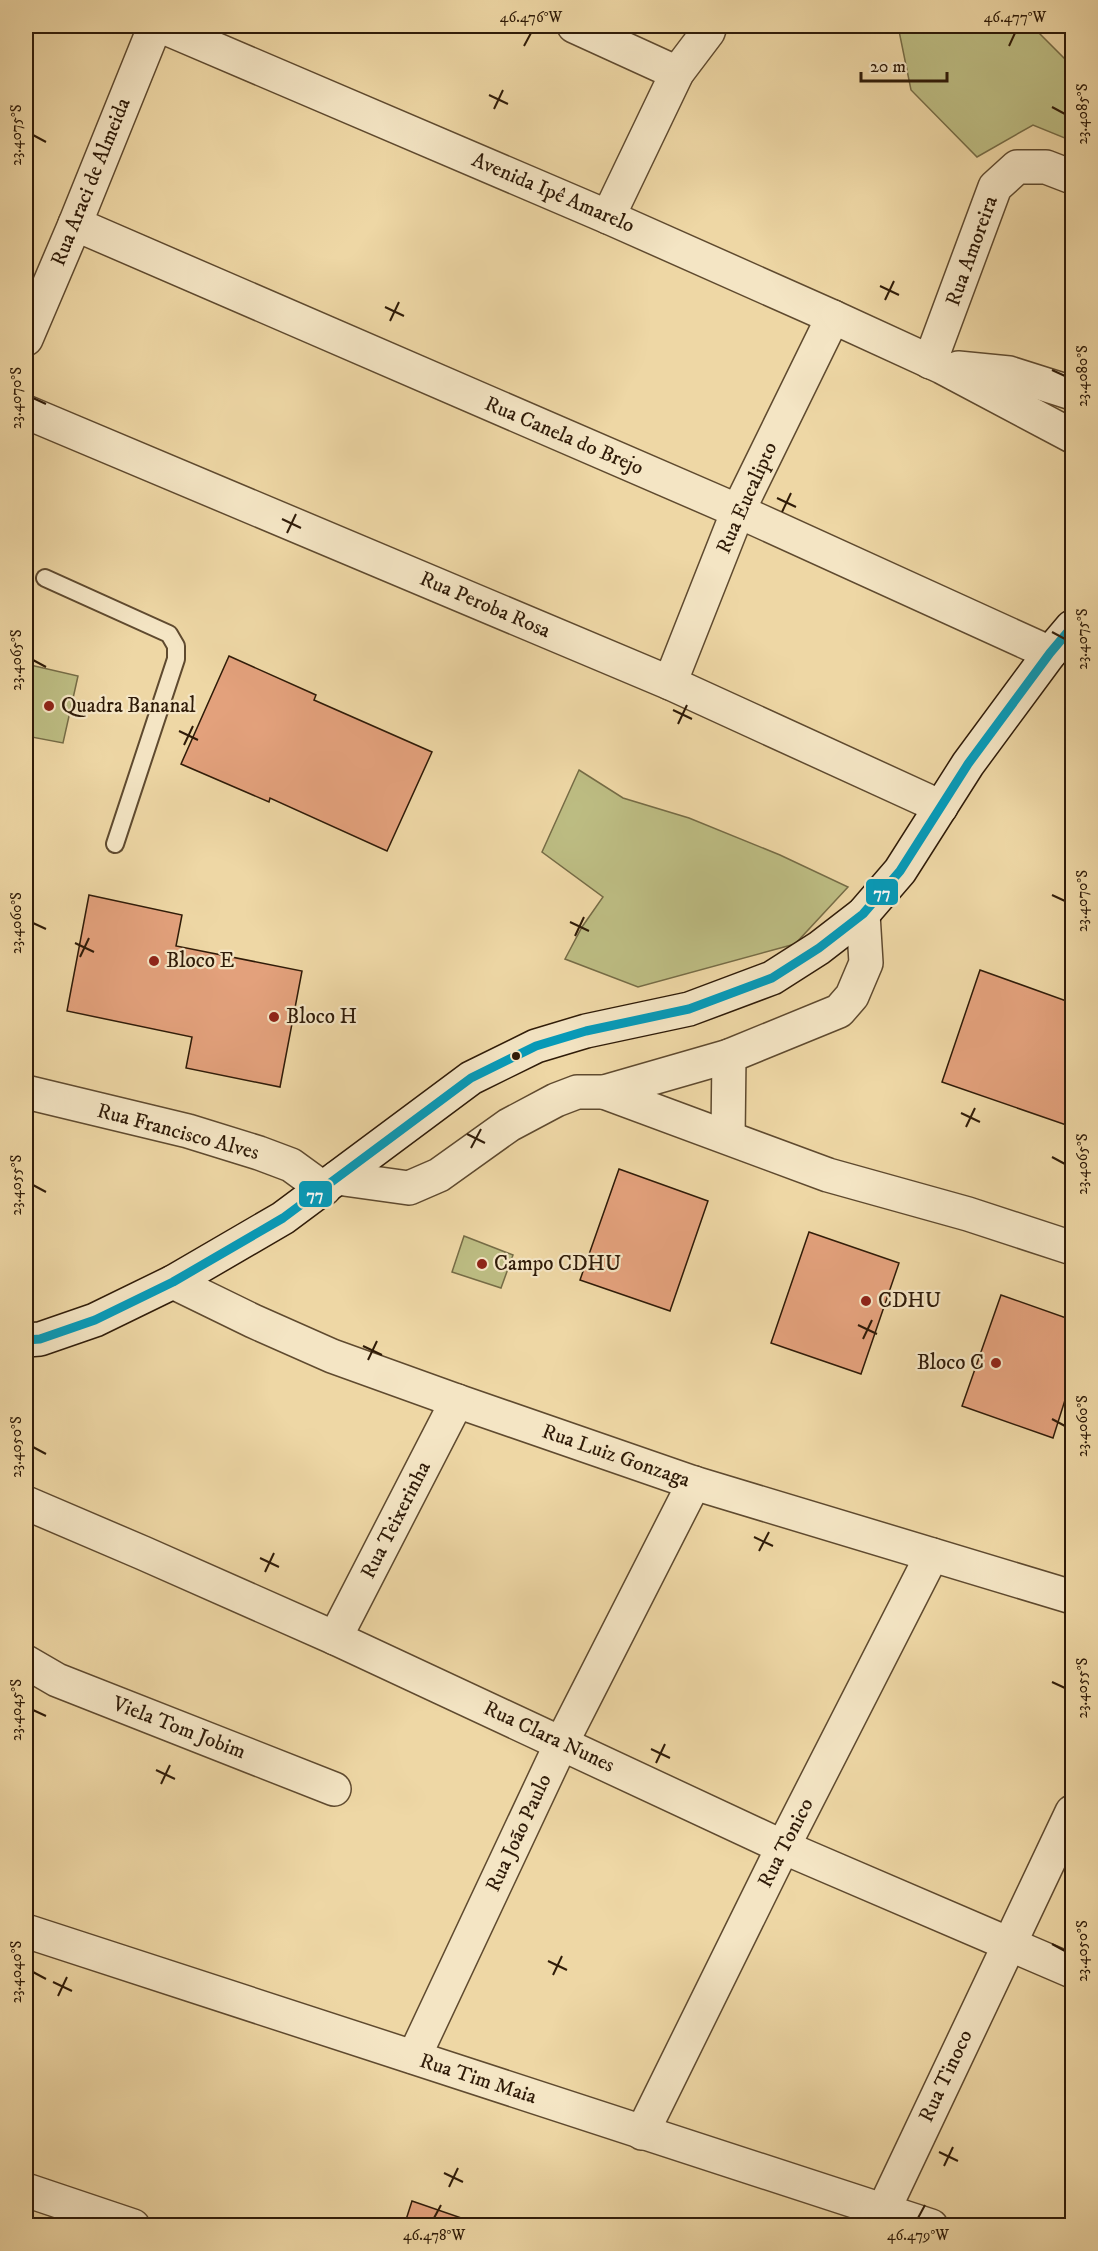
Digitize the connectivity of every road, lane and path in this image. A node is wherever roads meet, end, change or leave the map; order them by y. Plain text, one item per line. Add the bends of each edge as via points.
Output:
1 (155, 26) edge
2 (161, 26) edge
3 (574, 26) edge
4 (710, 26) edge
5 (677, 73) junction
6 (1072, 177) edge
7 (609, 217) junction
8 (75, 224) junction
9 (833, 317) junction
10 (26, 339) edge
11 (936, 364) junction
12 (1072, 393) edge
13 (26, 412) edge
14 (1072, 436) edge
15 (738, 511) junction
16 (45, 578) dead end
17 (1072, 627) edge
18 (1050, 653) junction
19 (670, 683) junction
20 (941, 807) junction
21 (115, 844) dead end
22 (863, 914) junction
23 (729, 1056) junction
24 (26, 1092) edge
25 (604, 1092) junction
26 (728, 1137) junction
27 (331, 1184) junction
28 (1072, 1248) edge
29 (173, 1282) junction
30 (26, 1340) edge
31 (457, 1401) junction
32 (694, 1484) junction
33 (26, 1503) edge
34 (932, 1555) junction
35 (1072, 1597) edge
36 (335, 1638) junction
37 (26, 1662) edge
38 (562, 1742) junction
39 (334, 1789) dead end
40 (1072, 1816) edge
41 (783, 1847) junction
42 (26, 1931) edge
43 (1009, 1944) junction
44 (1072, 1971) edge
45 (414, 2057) junction
46 (642, 2133) junction
47 (26, 2190) edge
48 (884, 2209) junction
49 (133, 2226) edge
50 (931, 2226) edge

1 - 8 street, Rua Araci de Almeida
2 - 7 street, Avenida Ipê Amarelo
3 - 5 street
4 - 5 street
5 - 7 street
6 - 11 street, Rua Amoreira via 1046,166 1017,167 995,187
7 - 9 street, Avenida Ipê Amarelo
8 - 10 street, Rua Araci de Almeida
8 - 15 street, Rua Canela do Brejo
9 - 11 street, Avenida Ipê Amarelo
9 - 15 street, Rua Eucalipto
11 - 12 street, Avenida Ipê Amarelo via 1009,373
11 - 14 street, Avenida Ipê Amarelo
13 - 19 street, Rua Peroba Rosa
15 - 18 street, Rua Canela do Brejo
15 - 19 street, Rua Eucalipto
16 - 21 lane via 169,634 176,646 176,659
17 - 18 street
18 - 20 street
19 - 20 street, Rua Peroba Rosa
20 - 22 street via 900,871
22 - 23 street via 866,963 852,996 838,1011
22 - 27 street via 772,978 688,1009 536,1046 471,1078
23 - 25 street
23 - 26 street
24 - 27 street, Rua Francisco Alves via 188,1131 259,1153
25 - 26 street
25 - 27 street via 577,1092 556,1100 509,1125 440,1175 409,1188
26 - 28 street via 828,1175
27 - 29 street via 283,1218
29 - 30 street via 94,1320
29 - 31 street, Rua Luiz Gonzaga via 332,1356
31 - 32 street, Rua Luiz Gonzaga
31 - 36 street, Rua Teixerinha
32 - 34 street, Rua Luiz Gonzaga
32 - 38 street, Rua João Paulo
33 - 36 street, Rua Clara Nunes
34 - 35 street, Rua Luiz Gonzaga
34 - 41 street, Rua Tonico
36 - 38 street, Rua Clara Nunes
37 - 39 street, Viela Tom Jobim via 57,1680
38 - 41 street, Rua Clara Nunes
38 - 45 street, Rua João Paulo
40 - 43 street, Rua Tinoco
41 - 43 street, Rua Clara Nunes
41 - 46 street, Rua Tonico
42 - 45 street, Rua Tim Maia
43 - 44 street, Rua Clara Nunes
43 - 48 street, Rua Tinoco
45 - 46 street, Rua Tim Maia
46 - 48 street, Rua Tim Maia
47 - 49 street
48 - 50 street, Rua Tim Maia

